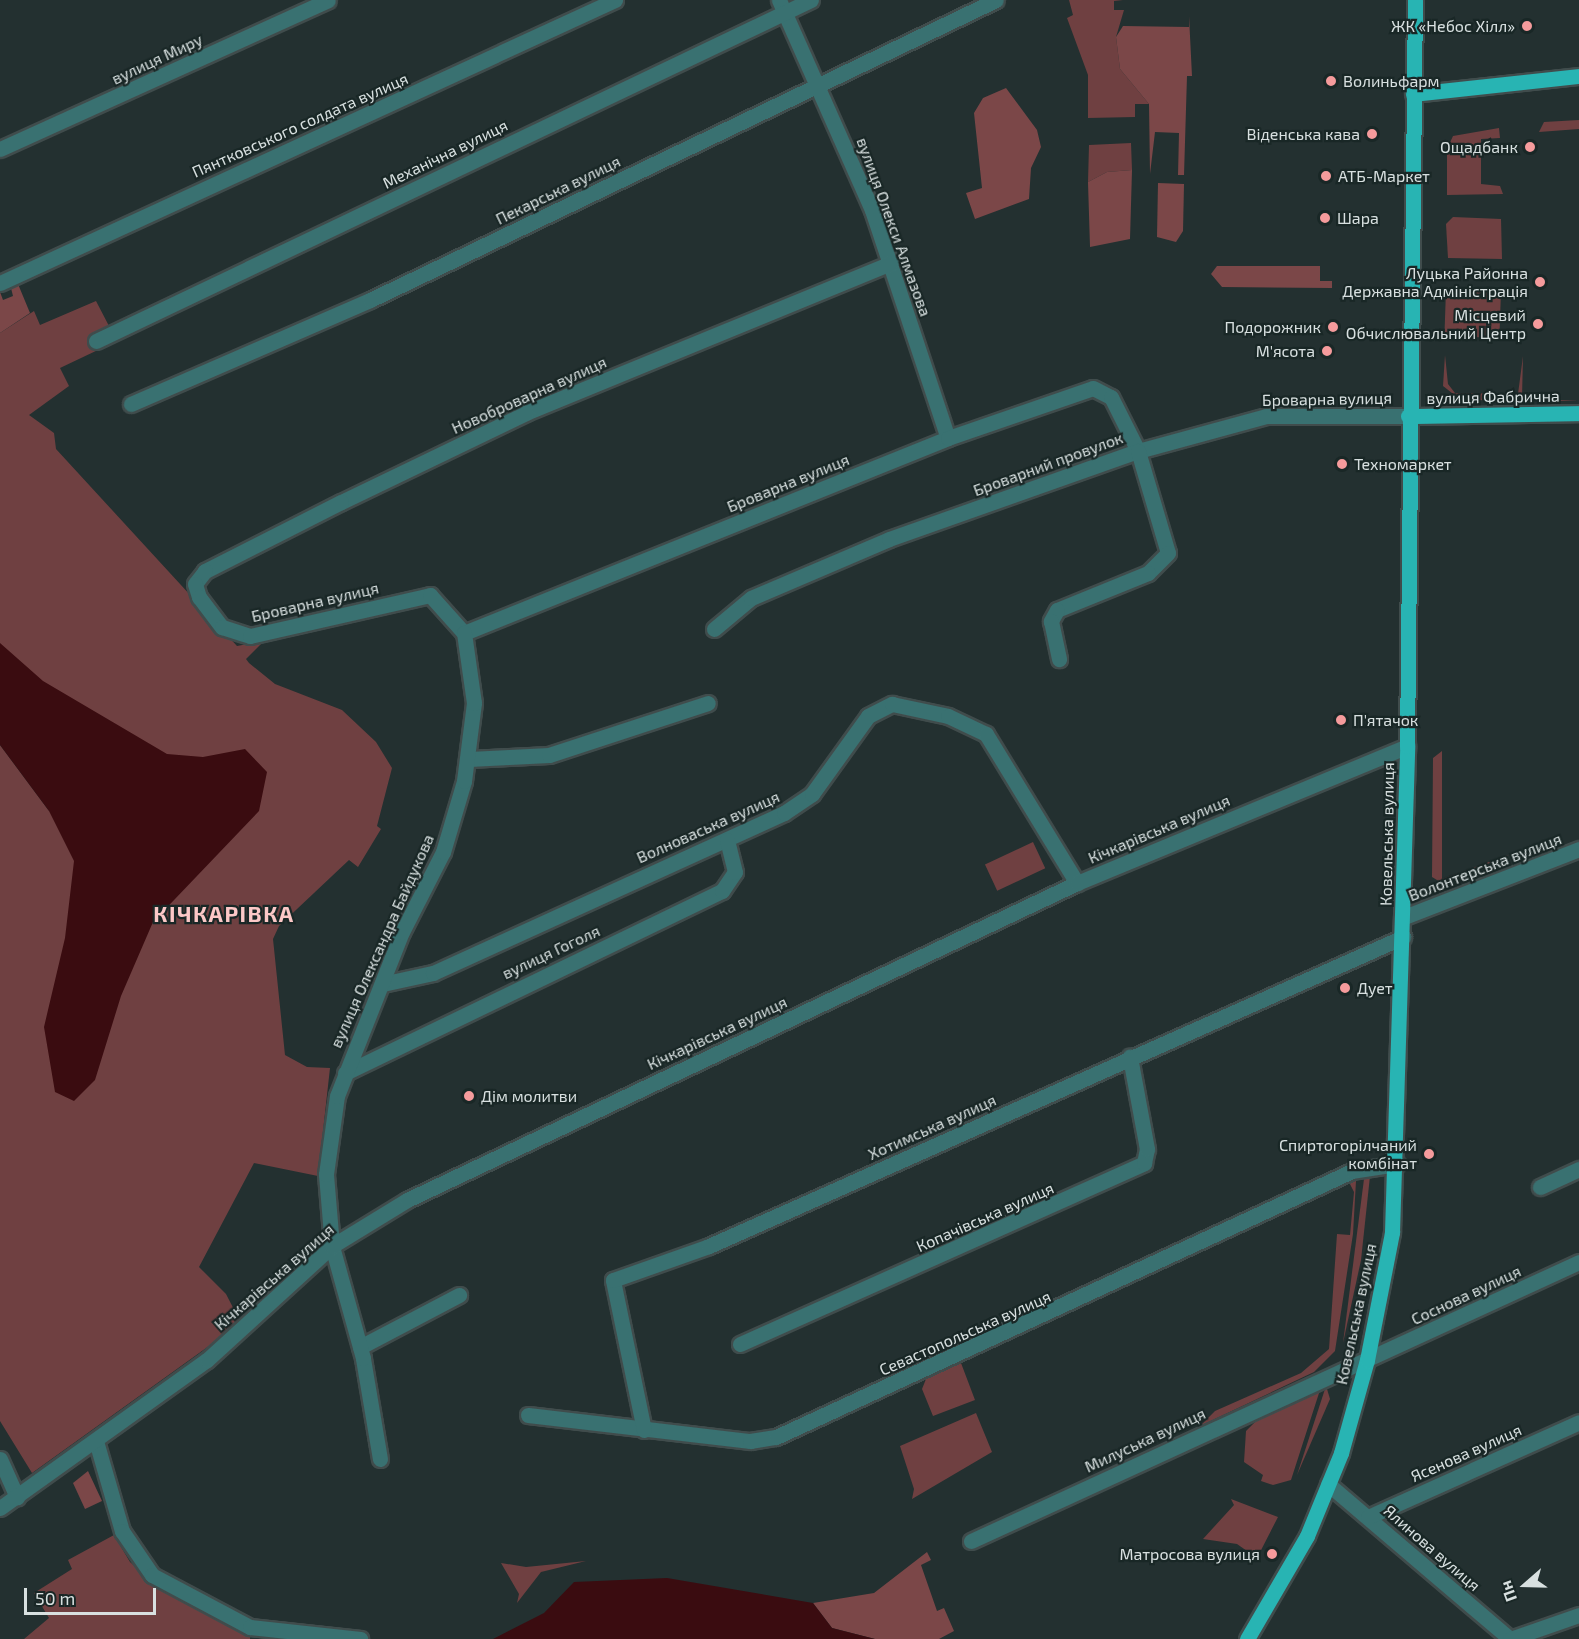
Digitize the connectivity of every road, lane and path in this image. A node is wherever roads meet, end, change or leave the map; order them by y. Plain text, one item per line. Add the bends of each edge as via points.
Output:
1 (328, 0) edge
2 (615, 0) edge
3 (811, 0) edge
4 (996, 0) edge
5 (1415, 0) edge
6 (782, 6) edge
7 (1579, 76) edge
8 (818, 86) junction
9 (1413, 94) junction
10 (0, 149) edge
11 (891, 263) junction
12 (0, 283) edge
13 (96, 341) dead end
14 (131, 404) dead end
15 (1579, 414) edge
16 (1408, 416) junction
17 (948, 438) junction
18 (1138, 451) junction
19 (195, 584) joint
20 (714, 629) dead end
21 (464, 633) junction
22 (1059, 658) dead end
23 (708, 703) dead end
24 (1407, 746) junction
25 (469, 759) junction
26 (727, 840) junction
27 (1579, 849) edge
28 (1077, 884) junction
29 (1404, 917) junction
30 (1403, 937) junction
31 (382, 984) junction
32 (1130, 1057) junction
33 (345, 1074) junction
34 (1397, 1164) junction
35 (1579, 1169) edge
36 (1540, 1187) dead end
37 (332, 1246) junction
38 (1579, 1262) edge
39 (459, 1295) dead end
40 (740, 1344) dead end
41 (360, 1347) junction
42 (1367, 1360) junction
43 (528, 1415) dead end
44 (1579, 1422) edge
45 (644, 1430) junction
46 (96, 1441) junction
47 (380, 1458) dead end
48 (0, 1459) edge
49 (1328, 1484) junction
50 (17, 1497) junction
51 (0, 1508) edge
52 (1368, 1517) junction
53 (971, 1540) dead end
54 (1579, 1615) edge
55 (360, 1639) edge
56 (1247, 1639) edge

1 - 10 street, вулиця Миру
2 - 12 street, Пянтковського солдата вулиця
3 - 6 street, Механічна вулиця
4 - 8 street, Пекарська вулиця
5 - 9 main road, Ковельська вулиця
6 - 8 street, вулиця Олекси Алмазова
6 - 13 street, Механічна вулиця
7 - 9 main road
8 - 11 street, вулиця Олекси Алмазова
8 - 14 street, Пекарська вулиця via 369,300
9 - 16 main road, Ковельська вулиця
11 - 17 street, вулиця Олекси Алмазова
11 - 19 street, Новоброварна вулиця via 526,413 211,567
15 - 16 main road, вулиця Фабрична
16 - 18 street, Броварна вулиця via 1266,416
16 - 24 main road, Ковельська вулиця
17 - 18 street, Броварна вулиця via 1093,388 1111,397
17 - 21 street, Броварна вулиця
18 - 20 street, Броварний провулок via 890,539 751,598
18 - 22 street, Броварний провулок via 1168,553 1148,573 1057,610 1051,621
19 - 21 street, Броварна вулиця via 217,622 241,635 426,595 443,604
21 - 25 street, вулиця Олександра Байдукова via 474,703
23 - 25 street via 549,755
24 - 28 street, Кічкарівська вулиця
24 - 29 main road, Ковельська вулиця
25 - 31 street, вулиця Олександра Байдукова via 443,852
26 - 28 street, Волноваська вулиця via 805,800 868,716 896,704 948,716 986,734
26 - 31 street, Волноваська вулиця via 433,972
26 - 33 street, вулиця Гоголя via 735,872 722,891
27 - 29 street, Волонтерська вулиця
28 - 37 street, Кічкарівська вулиця via 454,1176
29 - 30 main road, Ковельська вулиця
30 - 32 street, Хотимська вулиця
30 - 34 main road, Ковельська вулиця
31 - 33 street, вулиця Олександра Байдукова
32 - 40 street, Копачівська вулиця via 1147,1149 1144,1163
32 - 45 street, Хотимська вулиця via 709,1246 613,1280
33 - 37 street, вулиця Олександра Байдукова via 326,1174
34 - 42 main road, Ковельська вулиця via 1392,1233
34 - 45 street, Севастопольська вулиця via 1352,1171 793,1431 750,1441
35 - 36 street
37 - 41 street
37 - 46 street, Кічкарівська вулиця via 207,1360
38 - 42 street, Соснова вулиця
39 - 41 street
41 - 47 street
42 - 49 main road, Ковельська вулиця
42 - 53 street, Милуська вулиця via 1203,1430
43 - 45 street, Севастопольська вулиця
44 - 52 street, Ясенова вулиця
46 - 50 street, Кічкарівська вулиця
46 - 55 street via 122,1531 152,1575 250,1626
48 - 50 street
49 - 52 street, Ялинова вулиця
49 - 56 main road, Ковельська вулиця via 1307,1536
50 - 51 street, Кічкарівська вулиця
52 - 54 street, Ялинова вулиця via 1510,1639

